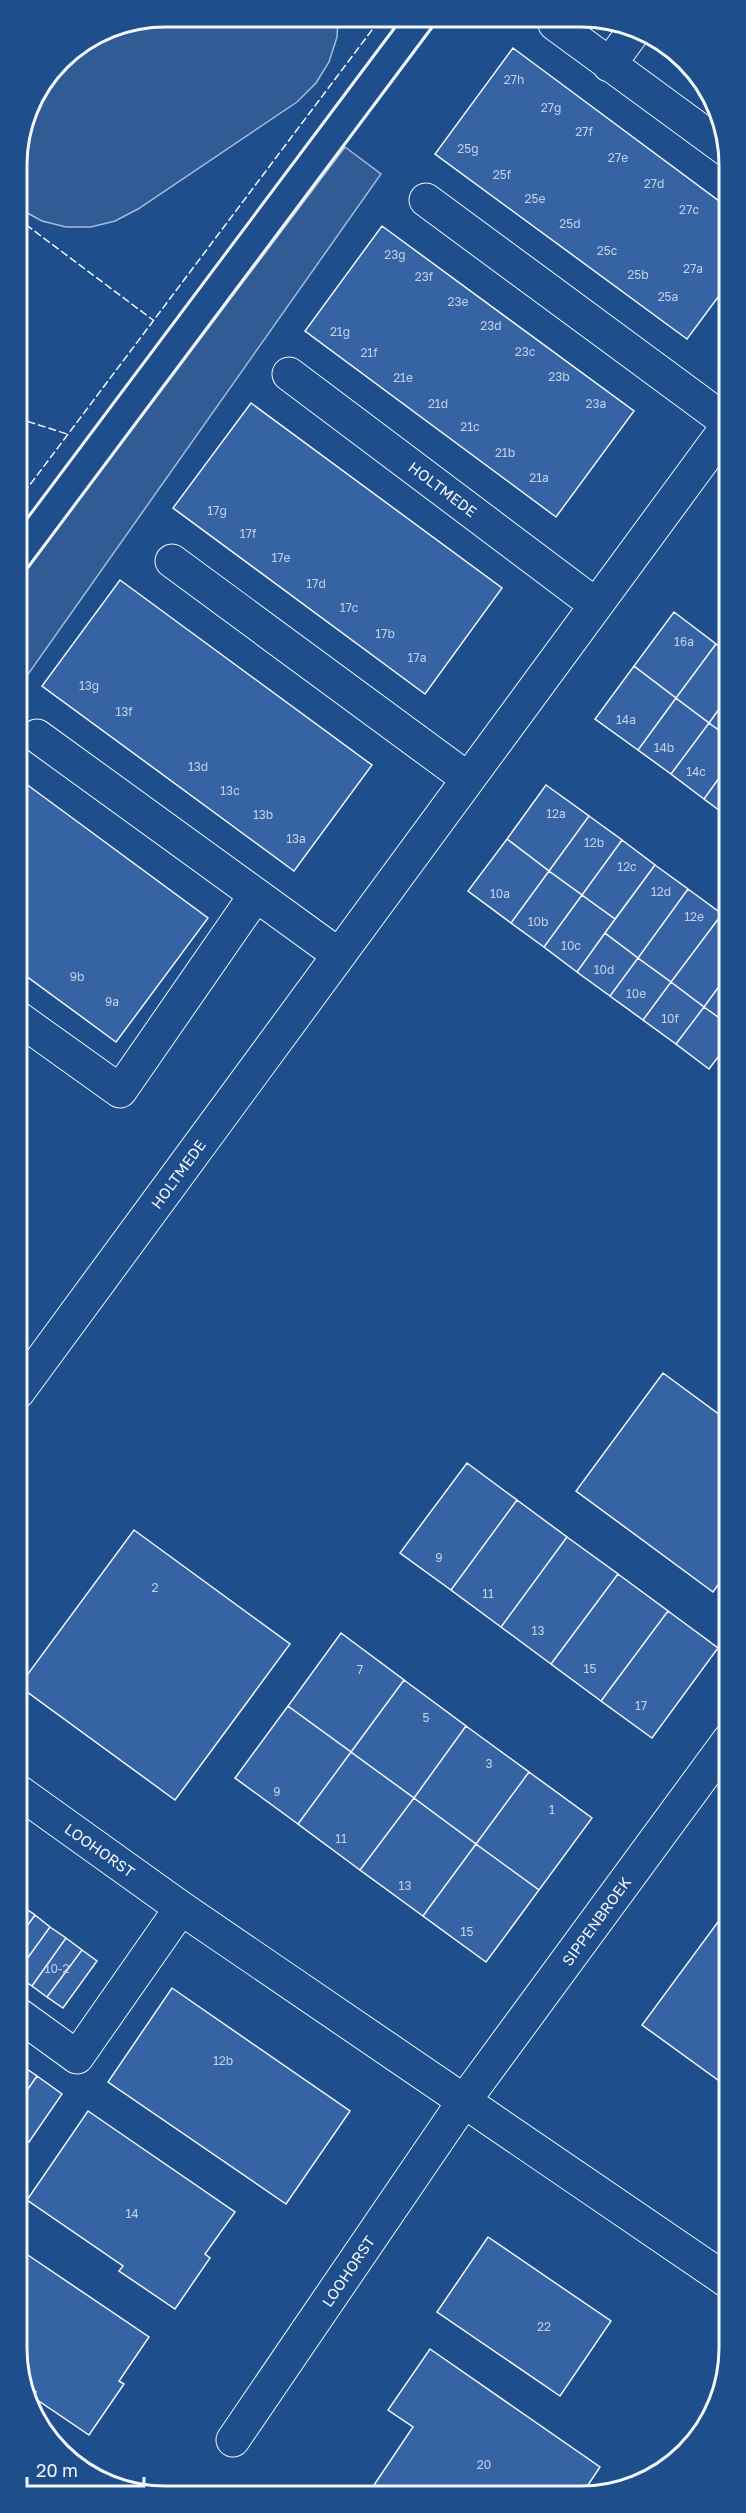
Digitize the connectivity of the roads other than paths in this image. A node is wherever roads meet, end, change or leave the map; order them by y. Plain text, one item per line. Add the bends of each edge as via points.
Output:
1 (559, 27) edge
2 (630, 36) edge
3 (609, 65) junction
4 (717, 143) edge
5 (426, 200) dead end
6 (290, 374) dead end
7 (719, 419) edge
8 (719, 436) edge
9 (172, 561) dead end
10 (596, 605) junction
11 (38, 736) dead end
12 (468, 779) junction
13 (255, 896) junction
14 (339, 955) junction
15 (27, 1025) edge
16 (27, 1380) edge
17 (719, 1754) edge
18 (27, 1798) edge
19 (181, 1908) junction
20 (27, 2021) edge
21 (464, 2102) junction
22 (719, 2275) edge
23 (233, 2440) dead end

1 - 3 street
2 - 3 street
3 - 4 street
5 - 7 street, HOLTMEDE
6 - 10 street, HOLTMEDE
8 - 10 street, HOLTMEDE
9 - 12 street
10 - 12 street, HOLTMEDE
11 - 13 street
12 - 14 street, HOLTMEDE
13 - 14 street
13 - 15 street via 120,1092
14 - 16 street, HOLTMEDE
17 - 21 street, SIPPENBROEK
18 - 19 street, LOOHORST
19 - 20 street via 77,2057
19 - 21 street, LOOHORST
21 - 22 street, LOOHORST
21 - 23 street, LOOHORST

